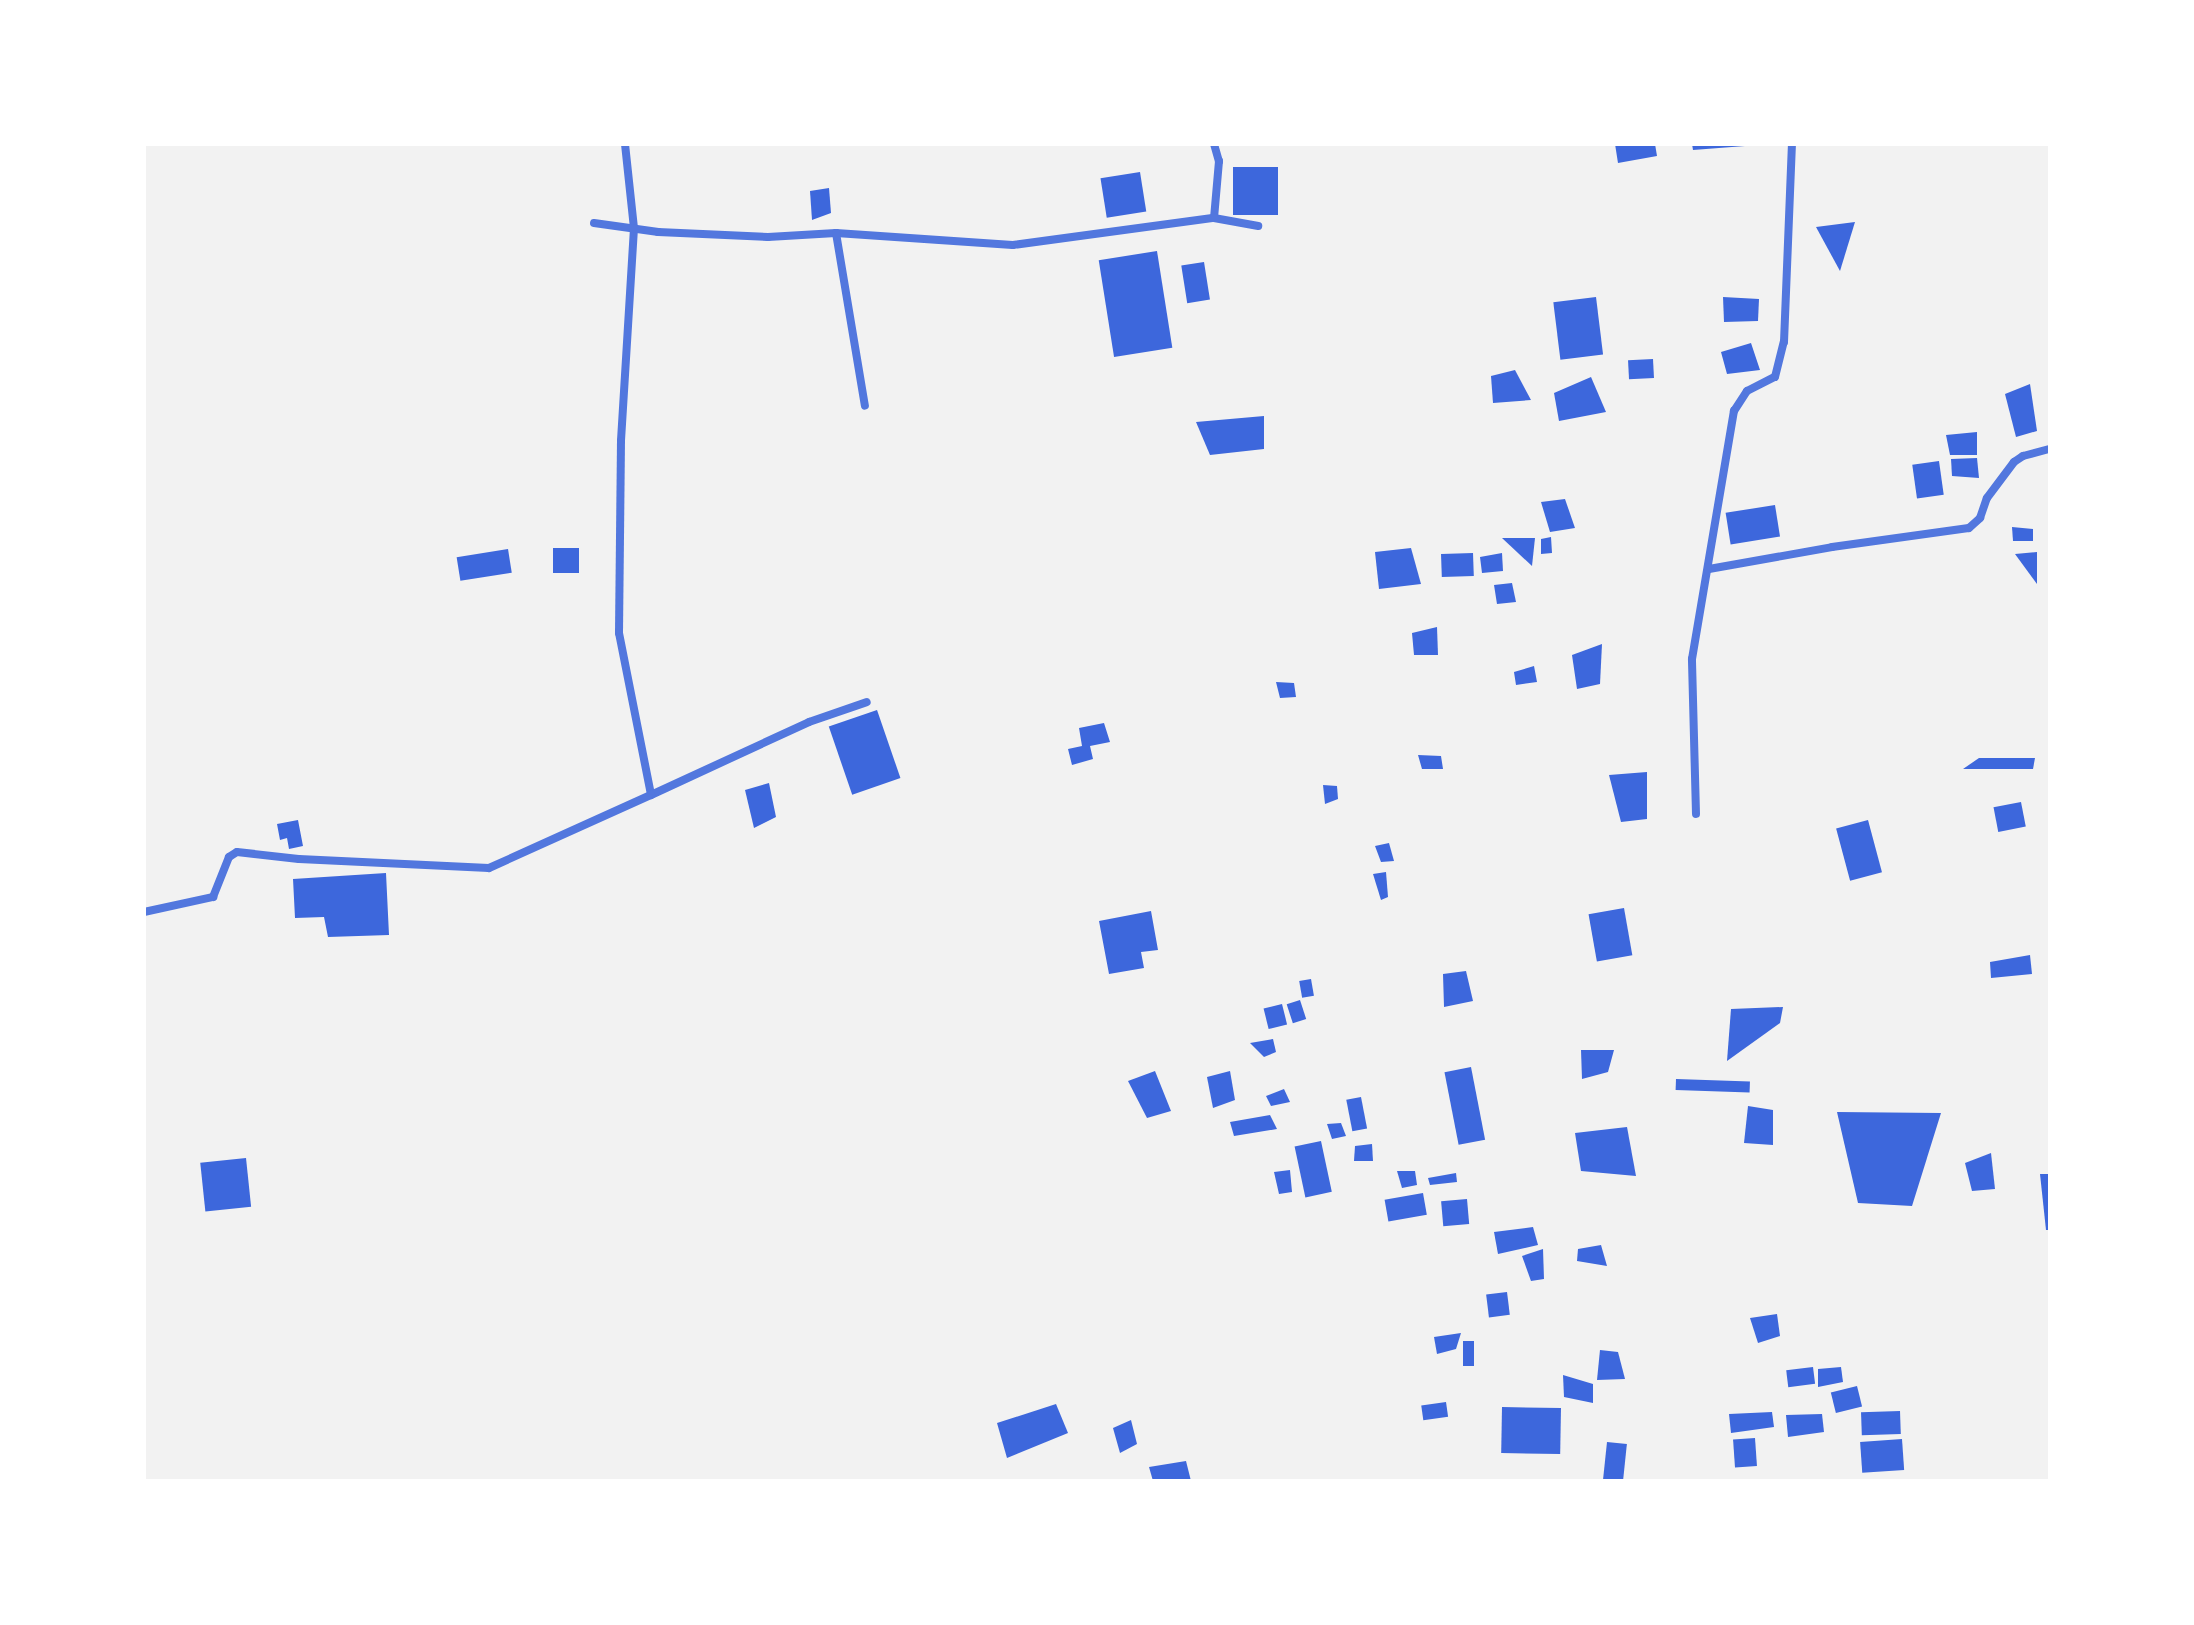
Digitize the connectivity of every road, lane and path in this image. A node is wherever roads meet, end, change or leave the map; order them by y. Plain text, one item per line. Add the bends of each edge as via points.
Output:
1 (625, 144) edge
2 (1214, 144) edge
3 (1792, 144) edge
4 (1214, 218) junction
5 (594, 223) dead end
6 (1258, 226) dead end
7 (634, 228) junction
8 (836, 233) junction
9 (865, 406) dead end
10 (2050, 449) edge
11 (1709, 569) junction
12 (867, 702) dead end
13 (651, 795) junction
14 (1696, 814) dead end
15 (144, 912) edge

1 - 7 street
2 - 4 street via 1219,161
3 - 11 street via 1784,342 1775,377 1747,391 1734,411
4 - 6 street
4 - 8 street via 1013,245
5 - 7 street
7 - 8 street via 768,237
7 - 13 street via 621,441 619,633
8 - 9 street
10 - 11 street via 2014,462 1969,528
11 - 14 street via 1692,659
12 - 13 street via 809,722
13 - 15 street via 489,868 237,852 229,857 213,897

